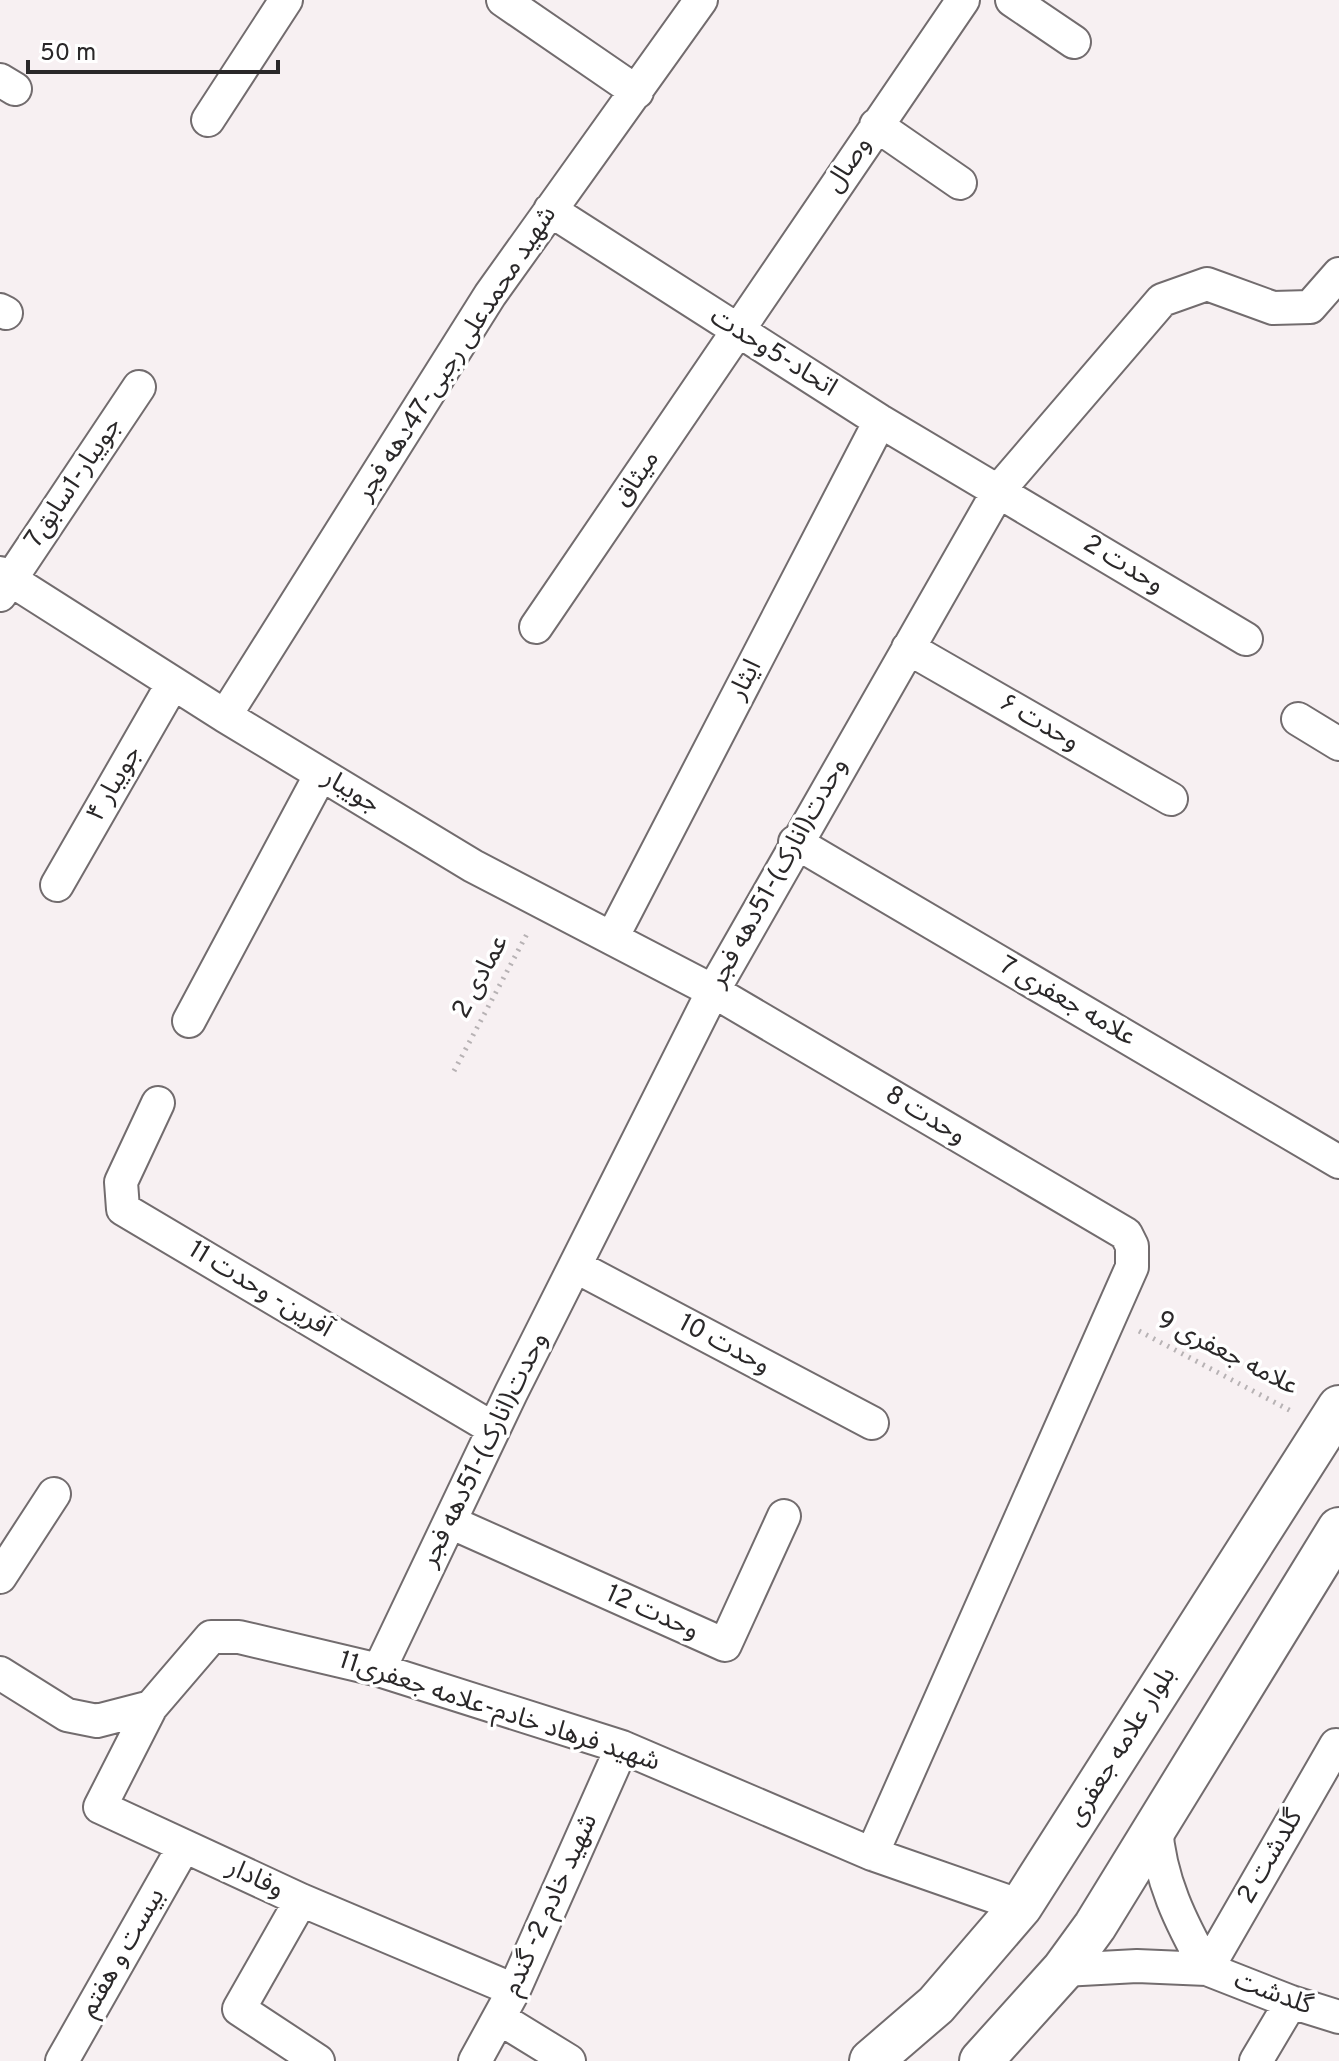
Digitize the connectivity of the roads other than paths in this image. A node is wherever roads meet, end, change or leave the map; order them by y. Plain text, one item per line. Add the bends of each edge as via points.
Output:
1 (286, 0) edge
2 (503, 0) edge
3 (701, 0) edge
4 (963, 0) edge
5 (1012, 0) edge
6 (1074, 42) dead end
7 (637, 92) junction
8 (208, 120) dead end
9 (876, 125) junction
10 (960, 183) dead end
11 (550, 210) junction
12 (1339, 274) edge
13 (738, 332) junction
14 (139, 387) dead end
15 (880, 421) junction
16 (999, 490) junction
17 (3, 583) edge
18 (536, 627) dead end
19 (1246, 639) dead end
20 (908, 648) junction
21 (173, 683) junction
22 (225, 716) junction
23 (1298, 719) dead end
24 (1339, 744) edge
25 (321, 774) junction
26 (1171, 799) dead end
27 (795, 842) junction
28 (57, 885) dead end
29 (612, 938) junction
30 (713, 991) junction
31 (189, 1021) dead end
32 (158, 1103) dead end
33 (1339, 1162) edge
34 (575, 1266) junction
35 (1332, 1418) edge
36 (872, 1423) dead end
37 (494, 1429) junction
38 (54, 1494) dead end
39 (784, 1516) dead end
40 (450, 1522) junction
41 (1339, 1529) edge
42 (0, 1577) edge
43 (379, 1670) junction
44 (0, 1673) edge
45 (151, 1707) junction
46 (1336, 1745) dead end
47 (622, 1747) junction
48 (1156, 1826) junction
49 (184, 1846) junction
50 (872, 1854) junction
51 (301, 1900) junction
52 (1021, 1906) junction
53 (1207, 1969) junction
54 (1063, 1970) junction
55 (514, 1990) junction
56 (1291, 2002) junction
57 (1339, 2017) edge
58 (499, 2018) junction
59 (62, 2061) edge
60 (318, 2061) edge
61 (475, 2061) edge
62 (569, 2061) edge
63 (871, 2061) edge
64 (981, 2061) edge
65 (1256, 2061) edge

1 - 8 street
2 - 7 street
3 - 7 street, شهید محمدعلی رجبی-47دهه فجر
4 - 9 street, وصال
5 - 6 street
7 - 11 street, شهید محمدعلی رجبی-47دهه فجر
9 - 10 street
9 - 13 street, وصال
11 - 13 street, اتحاد-5وحدت
11 - 22 street, شهید محمدعلی رجبی-47دهه فجر via 490,295
12 - 16 street, وحدت(انارک)-51دهه فجر via 1310,307 1273,308 1207,284 1162,300
13 - 15 street, اتحاد-5وحدت
13 - 18 street, میثاق
14 - 17 street, 7جویبار-1سابق
15 - 16 street, اتحاد-5وحدت
15 - 29 street, ایثار
16 - 19 street, وحدت 2
16 - 20 street, وحدت(انارک)-51دهه فجر
17 - 21 street, جویبار
20 - 26 street, وحدت ۶
20 - 27 street, وحدت(انارک)-51دهه فجر
21 - 22 street, جویبار
21 - 28 street, جویبار ۴
22 - 25 street, جویبار
23 - 24 street
25 - 29 street, جویبار via 473,866
25 - 31 street
27 - 30 street, وحدت(انارک)-51دهه فجر
27 - 33 street, علامه جعفری 7
29 - 30 street, جویبار
30 - 34 street, وحدت(انارک)-51دهه فجر
30 - 50 street, وحدت 8 via 1126,1234 1132,1246 1132,1267
32 - 37 street, آفرین- وحدت 11 via 121,1182 123,1209
34 - 36 street, وحدت 10
34 - 37 street, وحدت(انارک)-51دهه فجر
35 - 52 main road, بلوار علامه جعفری
37 - 40 street, وحدت(انارک)-51دهه فجر
38 - 42 street
39 - 40 street, وحدت 12 via 725,1645
40 - 43 street, وحدت(انارک)-51دهه فجر
41 - 48 main road
43 - 45 street, شهید فرهاد خادم-علامه جعفری11 via 239,1637 211,1637
43 - 47 street, شهید فرهاد خادم-علامه جعفری11
44 - 45 street via 67,1715 97,1721
45 - 49 street, وفادار via 100,1807
46 - 53 street, گلدشت 2
47 - 50 street, شهید فرهاد خادم-علامه جعفری11
47 - 55 street, شهید خادم 2- گندم
48 - 53 street via 1158,1859 1181,1923
48 - 54 main road
49 - 51 street, وفادار
49 - 59 street, بیست و هفتم
50 - 52 street, شهید فرهاد خادم-علامه جعفری11
51 - 55 street, وفادار
51 - 60 street via 239,2009
52 - 63 main road, بلوار علامه جعفری via 936,2005
53 - 54 street, گلدشت
53 - 56 street, گلدشت
54 - 64 main road
55 - 58 street, شهید خادم 2- گندم
56 - 57 street, گلدشت
56 - 65 street
58 - 61 street, شهید خادم 2- گندم
58 - 62 street

